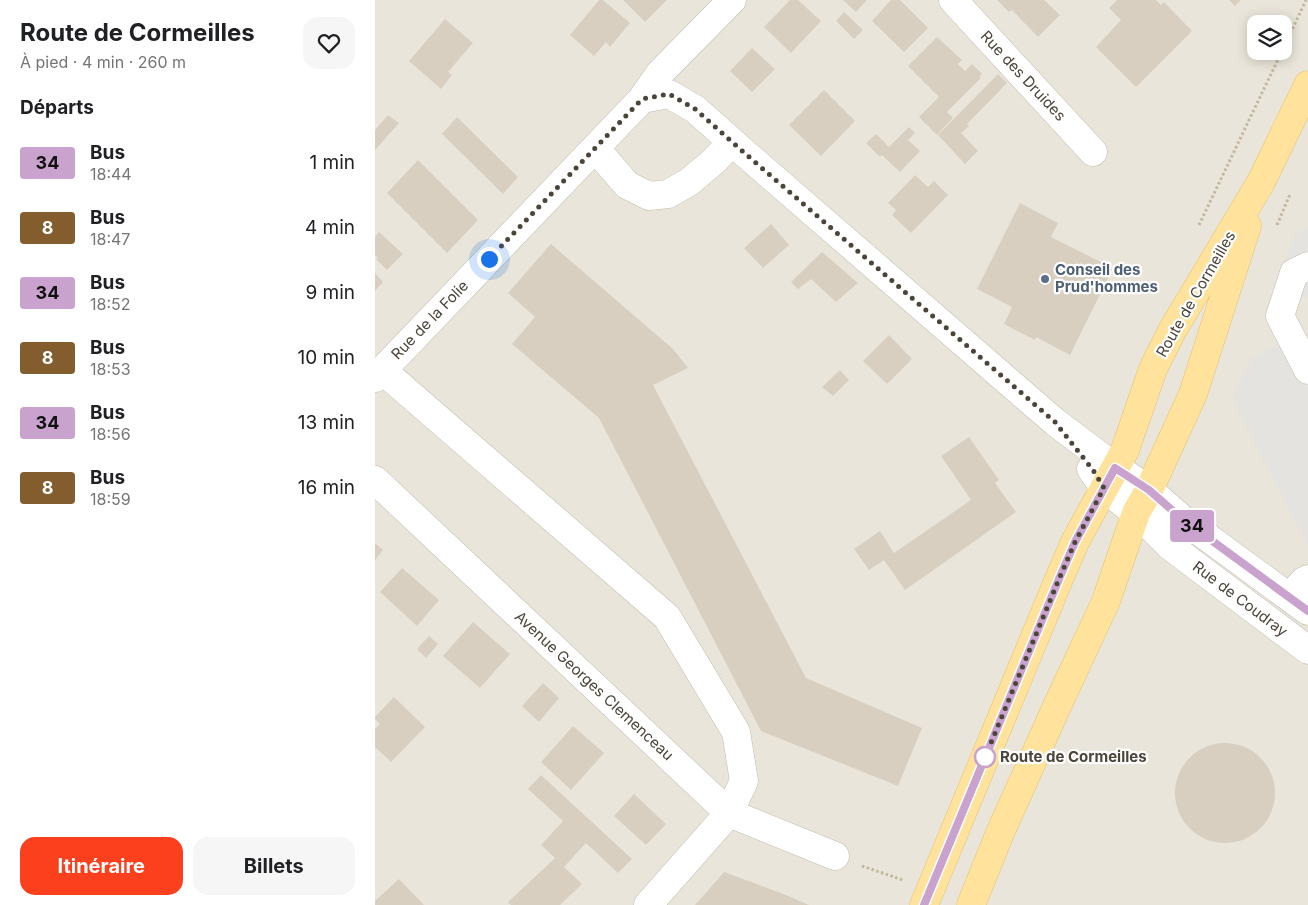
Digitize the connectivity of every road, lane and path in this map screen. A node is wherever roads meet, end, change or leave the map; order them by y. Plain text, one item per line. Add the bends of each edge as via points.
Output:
1 (732, 0) edge
2 (953, 0) edge
3 (1306, 0) edge
4 (1292, 30) edge
5 (1278, 60) edge
6 (1308, 85) edge
7 (642, 99) junction
8 (732, 142) junction
9 (595, 148) junction
10 (1093, 152) dead end
11 (1261, 182) junction
12 (1196, 231) dead end
13 (1308, 266) edge
14 (1308, 370) edge
15 (379, 374) edge
16 (1110, 478) junction
17 (375, 480) edge
18 (1149, 490) junction
19 (1136, 513) junction
20 (1302, 596) edge
21 (1308, 650) edge
22 (729, 813) junction
23 (835, 856) joint
24 (927, 895) edge
25 (648, 905) edge
26 (971, 905) edge

1 - 7 street, Rue de la Folie via 660,73
2 - 10 street, Rue des Druides
3 - 4 path
5 - 12 path
6 - 11 main road, Route de Cormeilles
7 - 8 street via 669,94 695,109
7 - 9 street, Rue de la Folie
8 - 9 street via 689,182 668,194 649,196 627,185
8 - 16 street via 1055,422
9 - 15 street, Rue de la Folie
11 - 16 main road, Route de Cormeilles via 1171,331 1153,370 1125,450
11 - 18 main road, Route de Cormeilles via 1193,394
13 - 14 street via 1294,273 1281,316
15 - 22 street via 667,617 736,732 744,781
16 - 18 street, Rue de Coudray
16 - 19 street, Rue de Coudray
16 - 24 main road, Route de Cormeilles via 1075,542
17 - 22 street, Avenue Georges Clemenceau
18 - 19 main road, Route de Cormeilles
18 - 20 street, Rue de Coudray via 1181,518
19 - 21 street, Rue de Coudray via 1170,546
19 - 26 main road, Route de Cormeilles via 1106,601 1000,833
22 - 23 street, Avenue Georges Clemenceau
22 - 25 street
23 - 24 path via 898,879

